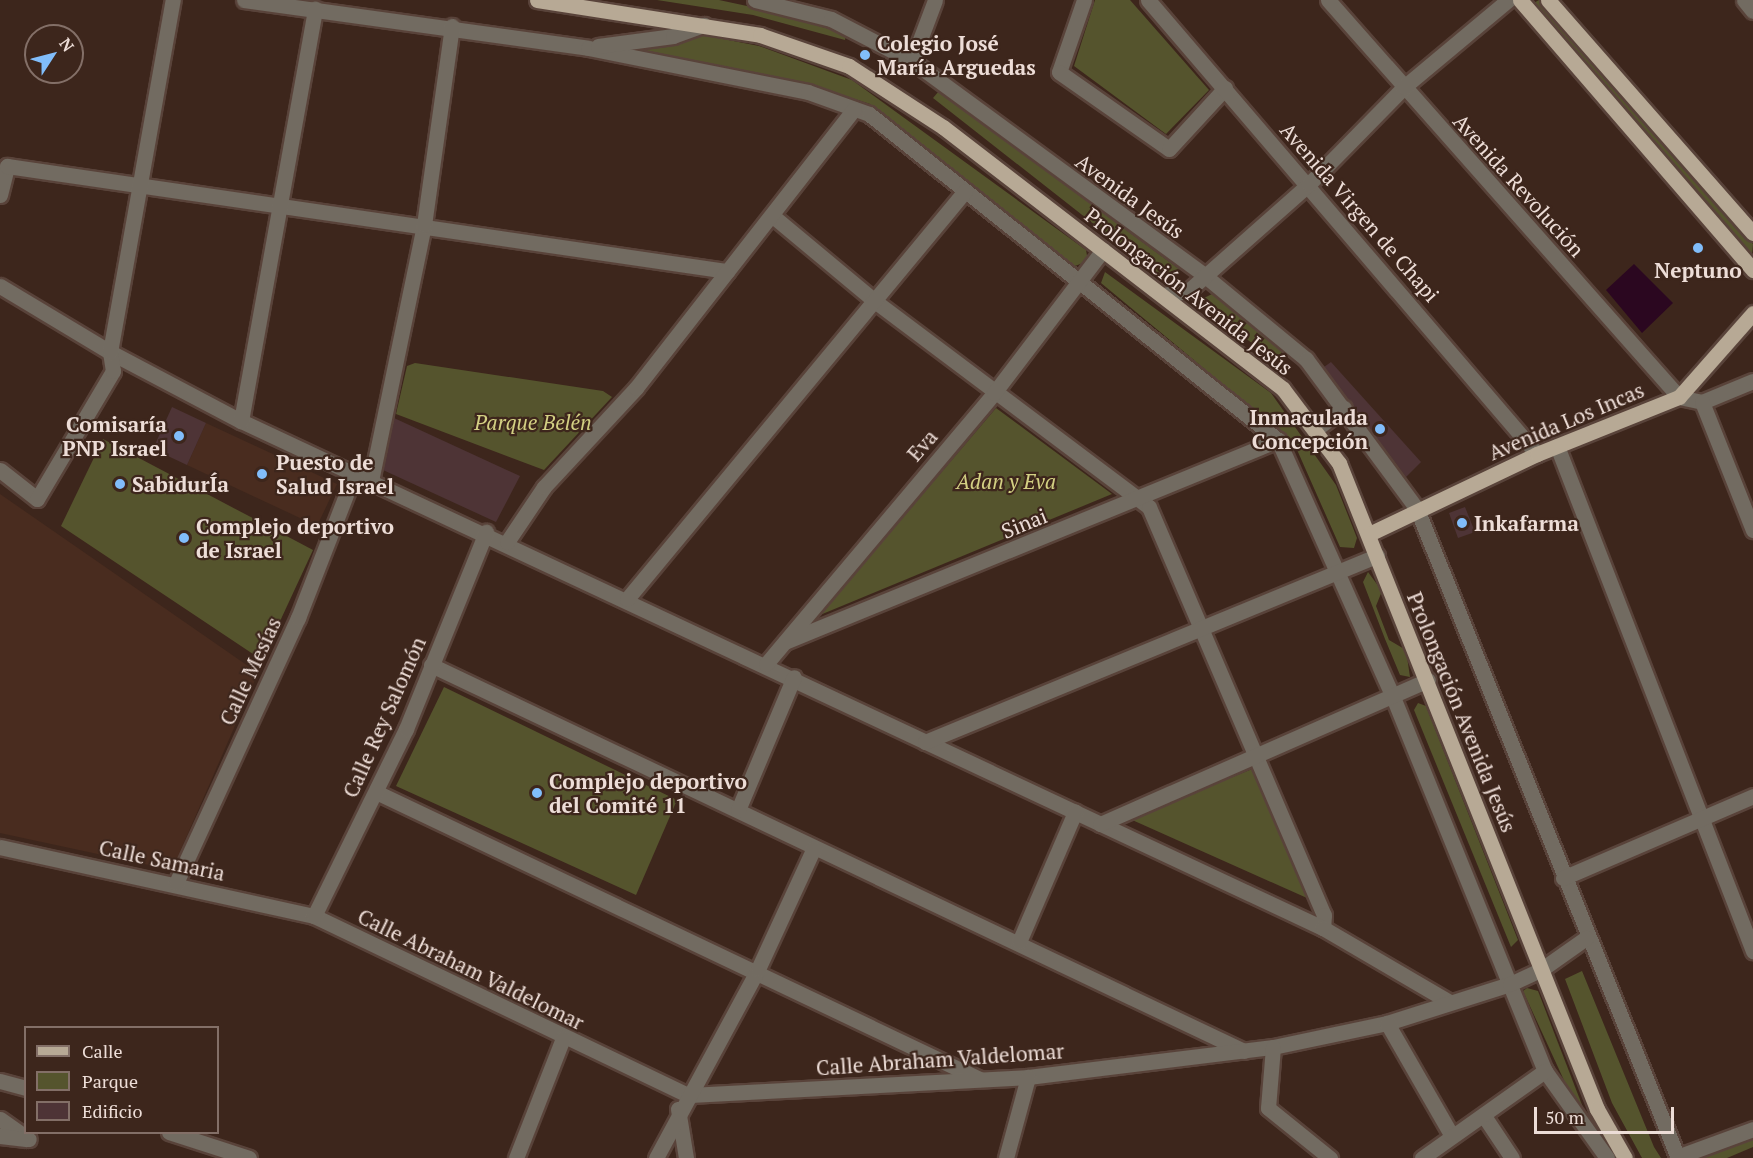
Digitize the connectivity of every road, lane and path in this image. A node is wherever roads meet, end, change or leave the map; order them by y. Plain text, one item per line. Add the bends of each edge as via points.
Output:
1 (173, 0) edge
2 (244, 0) edge
3 (537, 0) edge
4 (755, 0) edge
5 (935, 0) edge
6 (1084, 0) edge
7 (1148, 0) edge
8 (1328, 0) edge
9 (1508, 0) edge
10 (1520, 0) edge
11 (1548, 0) edge
12 (1744, 0) edge
13 (785, 3) edge
14 (315, 9) junction
15 (1753, 11) edge
16 (452, 26) junction
17 (704, 26) junction
18 (588, 48) junction
19 (912, 61) junction
20 (1404, 87) junction
21 (1225, 88) junction
22 (855, 109) junction
23 (1309, 184) junction
24 (141, 186) junction
25 (965, 191) junction
26 (0, 195) edge
27 (284, 206) junction
28 (774, 217) junction
29 (424, 225) junction
30 (1753, 233) edge
31 (1103, 250) junction
32 (1753, 270) edge
33 (727, 271) junction
34 (1204, 275) junction
35 (1083, 281) junction
36 (0, 286) edge
37 (1163, 295) junction
38 (876, 302) junction
39 (1753, 313) edge
40 (110, 352) junction
41 (1753, 381) edge
42 (994, 393) junction
43 (1679, 397) junction
44 (1702, 402) junction
45 (1344, 408) junction
46 (241, 421) junction
47 (1316, 429) junction
48 (1278, 440) junction
49 (1557, 446) junction
50 (1537, 454) junction
51 (0, 470) edge
52 (354, 474) junction
53 (372, 481) junction
54 (1137, 500) junction
55 (1417, 509) junction
56 (1753, 530) edge
57 (486, 532) junction
58 (1369, 534) junction
59 (507, 542) junction
60 (1377, 556) junction
61 (1339, 572) junction
62 (627, 599) junction
63 (1202, 626) junction
64 (784, 642) junction
65 (766, 664) junction
66 (431, 665) junction
67 (794, 677) junction
68 (1428, 680) junction
69 (1393, 697) junction
70 (925, 742) junction
71 (1257, 756) junction
72 (376, 792) junction
73 (1753, 796) edge
74 (738, 810) junction
75 (1075, 812) junction
76 (1701, 819) junction
77 (1100, 824) junction
78 (0, 847) edge
79 (814, 848) junction
80 (1563, 878) junction
81 (176, 883) junction
82 (314, 916) junction
83 (1323, 928) junction
84 (1586, 938) junction
85 (1019, 942) junction
86 (1753, 951) edge
87 (758, 969) junction
88 (1542, 969) junction
89 (1510, 984) junction
90 (1448, 1002) junction
91 (1387, 1023) junction
92 (563, 1038) junction
93 (1273, 1047) junction
94 (1244, 1051) junction
95 (1545, 1071) junction
96 (1028, 1077) junction
97 (983, 1080) junction
98 (0, 1081) edge
99 (24, 1087) edge
100 (688, 1095) junction
101 (678, 1109) junction
102 (1484, 1116) junction
103 (0, 1119) edge
104 (1753, 1129) edge
105 (175, 1134) edge
106 (0, 1136) edge
107 (1452, 1137) junction
108 (249, 1158) edge
109 (516, 1158) edge
110 (656, 1158) edge
111 (686, 1158) edge
112 (1006, 1158) edge
113 (1330, 1158) edge
114 (1422, 1158) edge
115 (1512, 1158) edge
116 (1607, 1158) edge
117 (1625, 1158) edge
118 (1677, 1158) edge

1 - 24 street
2 - 14 street
3 - 17 main road, Prolongación Avenida Jesús
4 - 13 street, Avenida Jesús
5 - 19 street
6 - 21 street via 1059,72 1168,149
7 - 21 street, Avenida Virgen de Chapi
8 - 20 street, Avenida Revolución
9 - 20 street
10 - 32 main road
11 - 30 main road
12 - 15 street
13 - 19 street, Avenida Jesús via 831,19
14 - 16 street
14 - 27 street
16 - 18 street
16 - 29 street
17 - 18 street via 673,36
17 - 31 main road, Prolongación Avenida Jesús via 797,44 887,87
18 - 22 street via 808,92
19 - 34 street, Avenida Jesús
20 - 23 street
20 - 43 street, Avenida Revolución
21 - 23 street, Avenida Virgen de Chapi
22 - 25 street via 869,114
22 - 28 street
23 - 34 street
23 - 50 street, Avenida Virgen de Chapi
24 - 26 street via 7,166
24 - 27 street
24 - 40 street
25 - 35 street
25 - 38 street
27 - 29 street
27 - 46 street
28 - 33 street
28 - 38 street
29 - 33 street
29 - 53 street
31 - 35 street, Eva
31 - 37 main road, Prolongación Avenida Jesús
33 - 59 street via 636,388 544,487
34 - 37 street via 1188,291
34 - 45 street, Avenida Jesús via 1292,346
35 - 42 street, Eva
35 - 48 street
36 - 40 street
37 - 47 main road, Prolongación Avenida Jesús via 1263,370
38 - 42 street
38 - 62 street
39 - 43 main road, Avenida Los Incas
40 - 46 street
40 - 51 street via 113,371 37,499
41 - 44 street
42 - 54 street
42 - 64 street, Eva
43 - 44 street
43 - 49 main road, Avenida Los Incas
44 - 56 street
45 - 47 street
45 - 55 street, Avenida Jesús
46 - 52 street
47 - 58 main road, Prolongación Avenida Jesús via 1339,463
48 - 54 street, Sinai
48 - 61 street
49 - 50 main road, Avenida Los Incas
49 - 76 street
50 - 55 main road, Avenida Los Incas
52 - 53 street
52 - 81 street, Calle Mesías via 298,618
53 - 57 street
54 - 63 street via 1149,507
54 - 64 street, Sinai
55 - 58 main road, Avenida Los Incas
55 - 80 street, Avenida Jesús
57 - 59 street
57 - 66 street, Calle Rey Salomón
58 - 60 main road, Prolongación Avenida Jesús
59 - 62 street
60 - 61 street
60 - 68 main road, Prolongación Avenida Jesús
61 - 63 street
61 - 69 street
62 - 65 street
63 - 70 street
63 - 71 street
64 - 65 street, Eva
65 - 67 street
66 - 72 street, Calle Rey Salomón
66 - 74 street
67 - 70 street
67 - 74 street
68 - 69 street
68 - 88 main road, Prolongación Avenida Jesús
69 - 71 street
69 - 89 street
70 - 75 street
71 - 77 street
71 - 83 street via 1324,915
72 - 82 street, Calle Rey Salomón
72 - 87 street
73 - 76 street
74 - 79 street
75 - 77 street
75 - 85 street
76 - 80 street
76 - 86 street
77 - 83 street
78 - 81 street, Calle Samaria
79 - 85 street
79 - 87 street
80 - 84 street, Avenida Jesús
81 - 82 street, Calle Samaria
82 - 92 street, Calle Abraham Valdelomar
83 - 90 street
84 - 88 street, Calle Abraham Valdelomar
84 - 118 street, Avenida Jesús
85 - 94 street
87 - 97 street
87 - 100 street
88 - 89 street, Calle Abraham Valdelomar
88 - 117 main road, Prolongación Avenida Jesús via 1597,1109
89 - 90 street, Calle Abraham Valdelomar
89 - 95 street
90 - 91 street, Calle Abraham Valdelomar
91 - 93 street, Calle Abraham Valdelomar
91 - 107 street
92 - 100 street, Calle Abraham Valdelomar
92 - 109 street
93 - 94 street, Calle Abraham Valdelomar
93 - 113 street via 1268,1108
94 - 96 street, Calle Abraham Valdelomar
95 - 102 street
95 - 116 street
96 - 97 street, Calle Abraham Valdelomar
96 - 112 street
97 - 100 street, Calle Abraham Valdelomar
98 - 99 street
100 - 101 street
101 - 110 street
101 - 111 street
102 - 107 street
102 - 115 street
103 - 106 street via 29,1139
104 - 118 street
105 - 108 street
107 - 114 street

